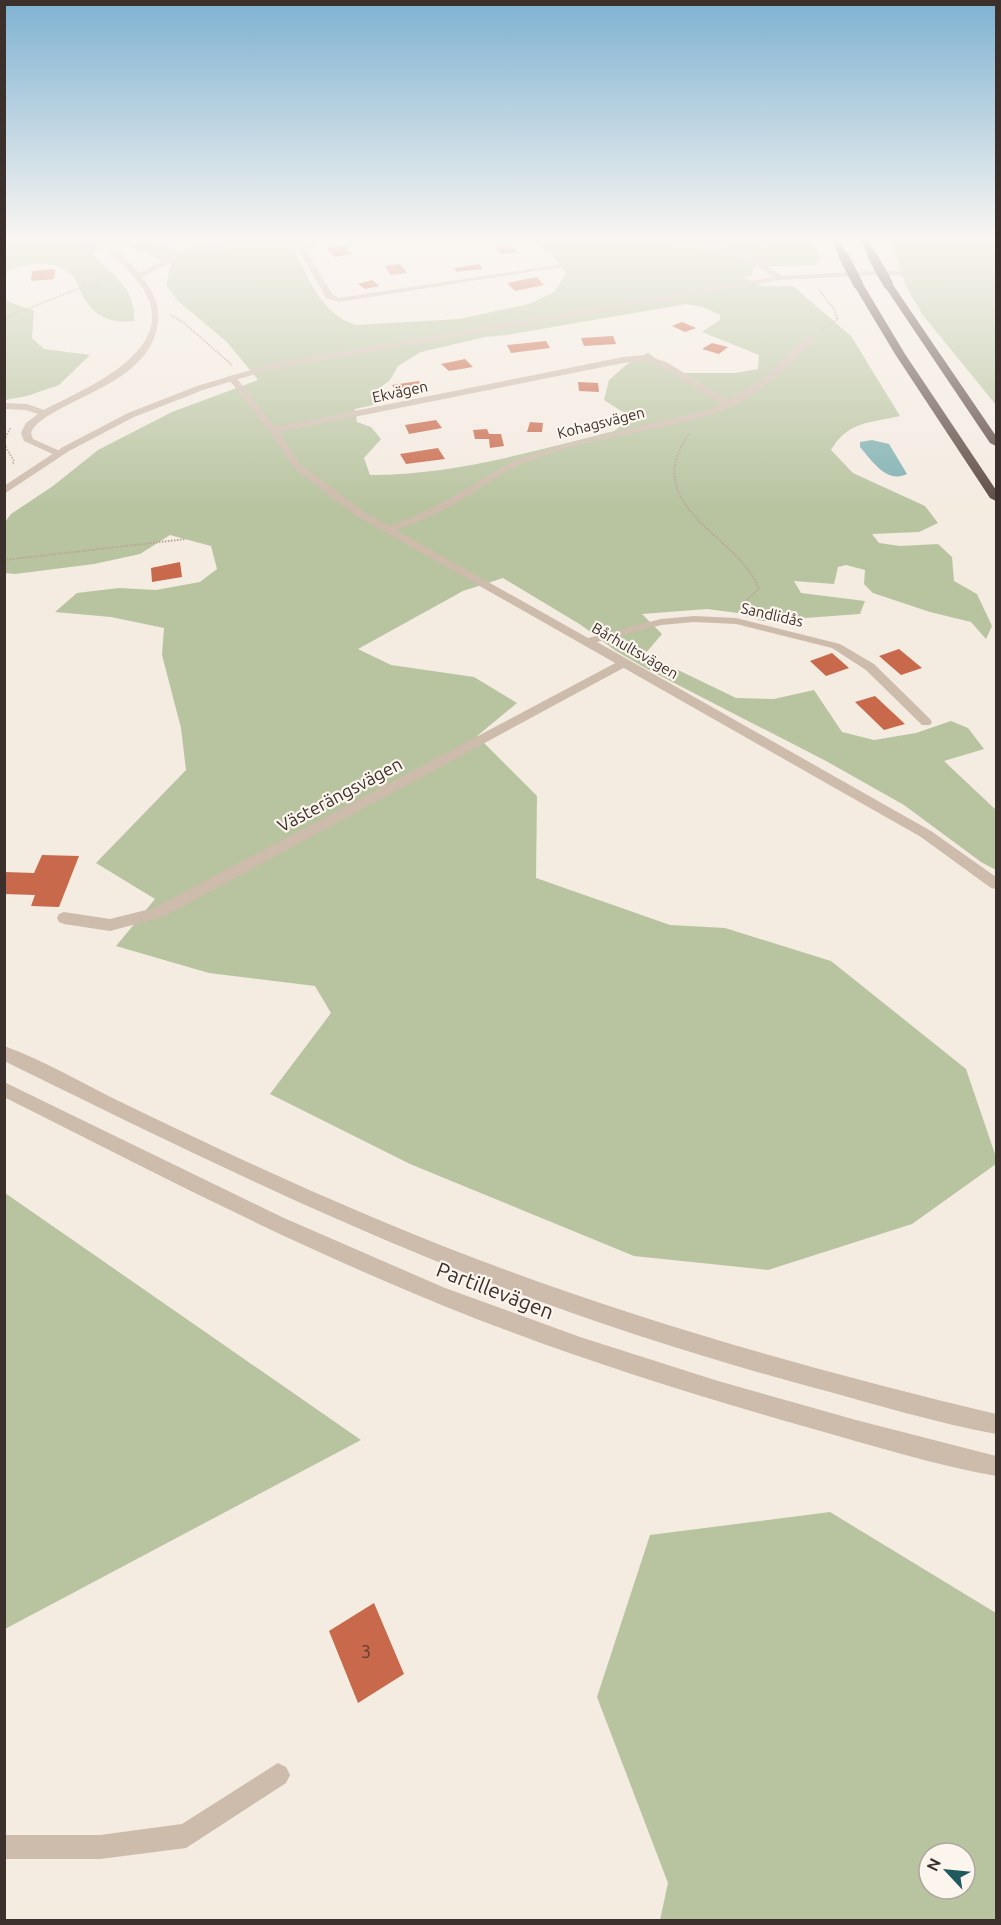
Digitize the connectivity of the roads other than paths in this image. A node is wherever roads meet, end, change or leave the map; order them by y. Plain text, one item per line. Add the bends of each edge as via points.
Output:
1 (154, 329) edge
2 (482, 329) edge
3 (885, 329) edge
4 (918, 329) edge
5 (811, 338) road end
6 (231, 377) junction
7 (729, 404) junction
8 (4, 406) edge
9 (41, 412) junction
10 (273, 430) junction
11 (996, 443) edge
12 (57, 453) junction
13 (4, 491) edge
14 (996, 498) edge
15 (389, 529) junction
16 (585, 642) junction
17 (622, 663) junction
18 (926, 722) dead end
19 (996, 884) edge
20 (64, 918) dead end
21 (4, 1053) edge
22 (4, 1089) edge
23 (996, 1424) edge
24 (996, 1466) edge
25 (278, 1775) dead end
26 (4, 1847) edge

1 - 9 street via 126,367 111,379
2 - 6 street
3 - 14 highway, bridge
4 - 11 highway, bridge
5 - 7 street, Kohagsvägen via 765,382
6 - 10 street
6 - 12 street via 139,410
7 - 10 street, Ekvägen via 663,363 644,358
7 - 15 street, Kohagsvägen via 708,414 518,462 428,514
8 - 9 street
9 - 12 street via 29,425 26,436 35,446
10 - 15 street, Bårhultsvägen via 297,466 312,479
12 - 13 street
15 - 16 street, Bårhultsvägen
16 - 17 street, Bårhultsvägen
16 - 18 street, Sandlidås via 661,622 736,621 836,646 870,667
17 - 19 street, Bårhultsvägen via 926,834
17 - 20 street, Västerängsvägen via 158,914 110,925
21 - 23 street, Partillevägen via 344,1213 584,1308 748,1360
22 - 24 street, Partillevägen via 322,1245 575,1346 730,1396 874,1437
25 - 26 street via 186,1836 100,1848

